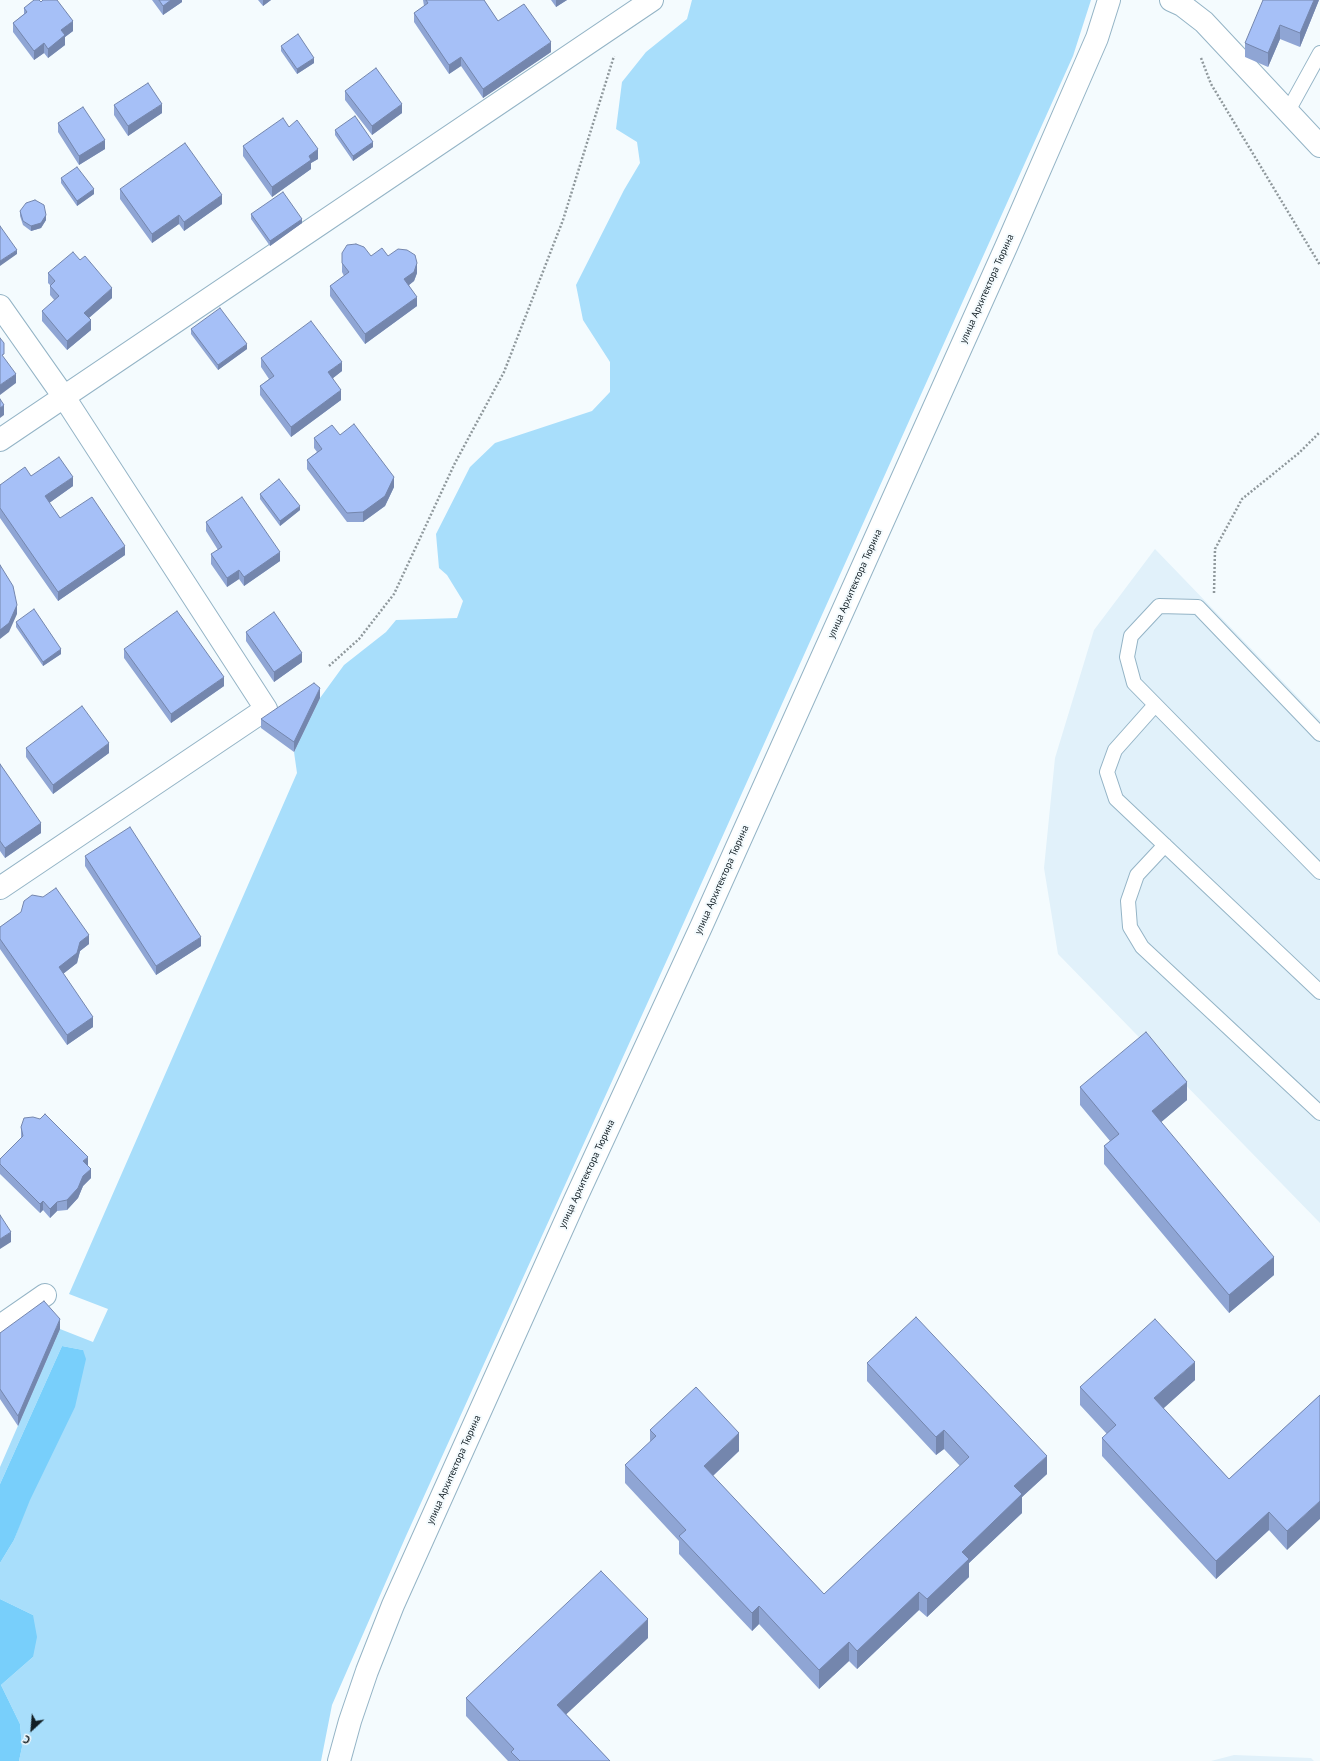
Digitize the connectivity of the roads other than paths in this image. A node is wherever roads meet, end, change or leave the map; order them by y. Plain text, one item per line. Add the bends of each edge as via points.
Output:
1 (652, 0) edge
2 (1109, 0) edge
3 (1171, 0) edge
4 (1320, 54) edge
5 (1288, 111) junction
6 (1320, 146) edge
7 (0, 306) edge
8 (64, 397) junction
9 (0, 440) edge
10 (1155, 705) junction
11 (1320, 734) edge
12 (1165, 845) junction
13 (1320, 872) edge
14 (0, 888) edge
15 (1320, 992) edge
16 (1320, 1113) edge
17 (45, 1295) dead end
18 (0, 1326) edge
19 (339, 1761) edge

1 - 8 street
2 - 19 street, улица Архитектора Тюрина via 1098,38 1006,247 393,1605 350,1721
3 - 5 street via 1204,22
4 - 5 lane
5 - 6 street
7 - 8 street
8 - 9 street
8 - 14 street via 266,708
10 - 11 lane via 1134,683 1127,657 1131,636 1159,606 1198,607
10 - 12 lane via 1115,750 1107,772 1116,799
10 - 13 lane
12 - 15 lane
12 - 16 lane via 1138,875 1128,901 1130,928 1142,947
17 - 18 street

